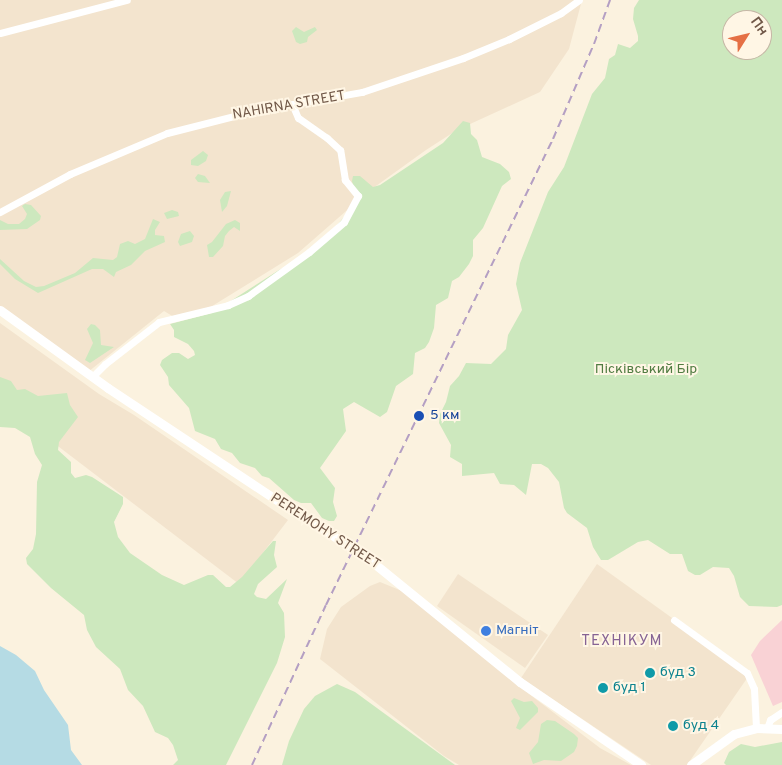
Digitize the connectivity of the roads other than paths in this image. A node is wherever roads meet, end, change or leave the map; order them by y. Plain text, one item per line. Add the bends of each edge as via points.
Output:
1 (127, 0) edge
2 (579, 1) edge
3 (0, 33) edge
4 (292, 104) junction
5 (0, 212) edge
6 (0, 310) edge
7 (92, 377) junction
8 (674, 620) dead end
9 (782, 712) edge
10 (756, 728) junction
11 (767, 728) junction
12 (782, 729) edge
13 (642, 765) edge
14 (691, 765) edge

1 - 3 street
2 - 4 street, NAHIRNA STREET via 510,39 463,58 362,92
4 - 5 street, NAHIRNA STREET via 167,133 77,170
4 - 7 street via 298,118 340,150 345,180 358,196 344,222 302,258 248,296 228,305 159,322
6 - 7 street, PEREMOHY STREET
7 - 13 street, PEREMOHY STREET via 359,552 513,677
8 - 10 street via 747,673 754,689
9 - 11 street via 773,717
10 - 11 street
10 - 14 street via 725,738
11 - 12 street

